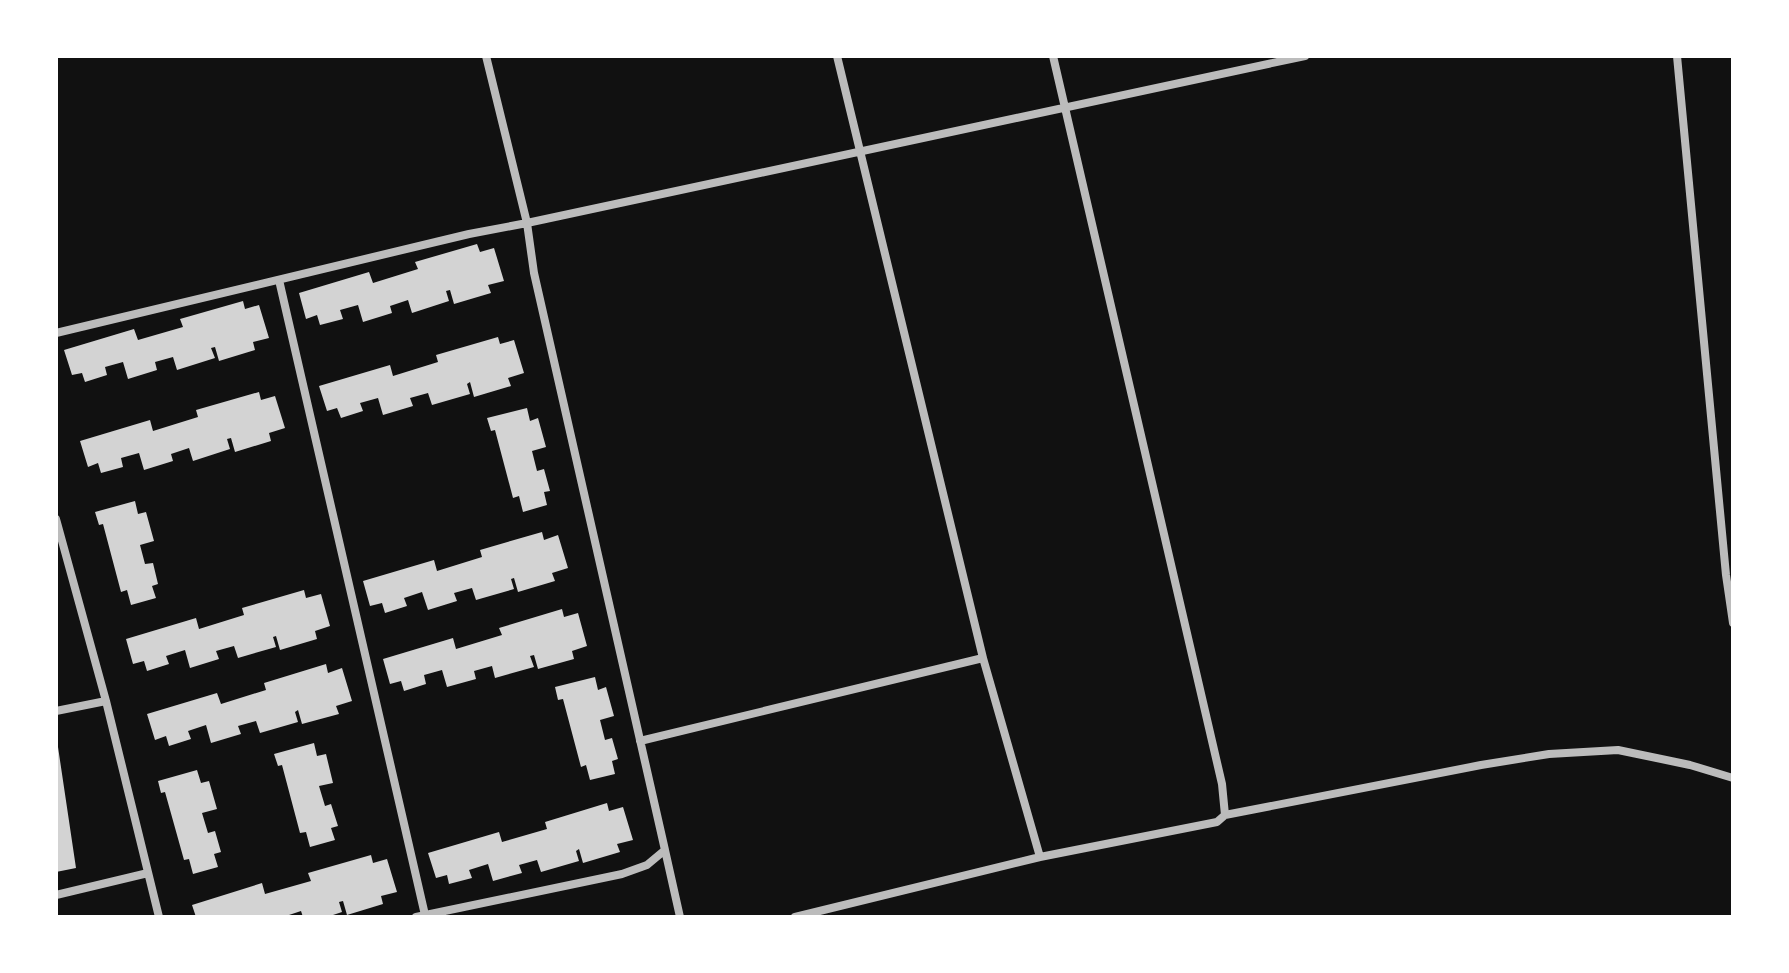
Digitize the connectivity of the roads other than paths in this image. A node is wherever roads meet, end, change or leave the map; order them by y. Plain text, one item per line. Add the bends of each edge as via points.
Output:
1 (486, 56) edge
2 (837, 56) edge
3 (1053, 56) edge
4 (1305, 56) edge
5 (1677, 56) edge
6 (1064, 108) junction
7 (859, 151) junction
8 (527, 223) junction
9 (279, 280) junction
10 (56, 333) edge
11 (56, 519) edge
12 (1733, 623) edge
13 (983, 658) junction
14 (106, 701) junction
15 (56, 711) edge
16 (640, 741) junction
17 (1733, 778) edge
18 (1225, 815) junction
19 (665, 850) junction
20 (1040, 857) junction
21 (148, 873) junction
22 (56, 895) edge
23 (420, 916) edge
24 (159, 917) edge
25 (680, 917) edge
26 (795, 917) edge

1 - 8 street
2 - 7 street
3 - 6 street
4 - 6 street
5 - 12 street
6 - 7 street
6 - 18 street
7 - 8 street
7 - 13 street
8 - 9 street
8 - 16 street
9 - 10 street
9 - 23 street
11 - 14 street
13 - 16 street
13 - 20 street
14 - 15 street
14 - 21 street
16 - 19 street
17 - 18 street via 1618,750 1549,754
18 - 20 street via 1217,822
19 - 23 street via 647,865 622,874
19 - 25 street
20 - 26 street
21 - 22 street
21 - 24 street

